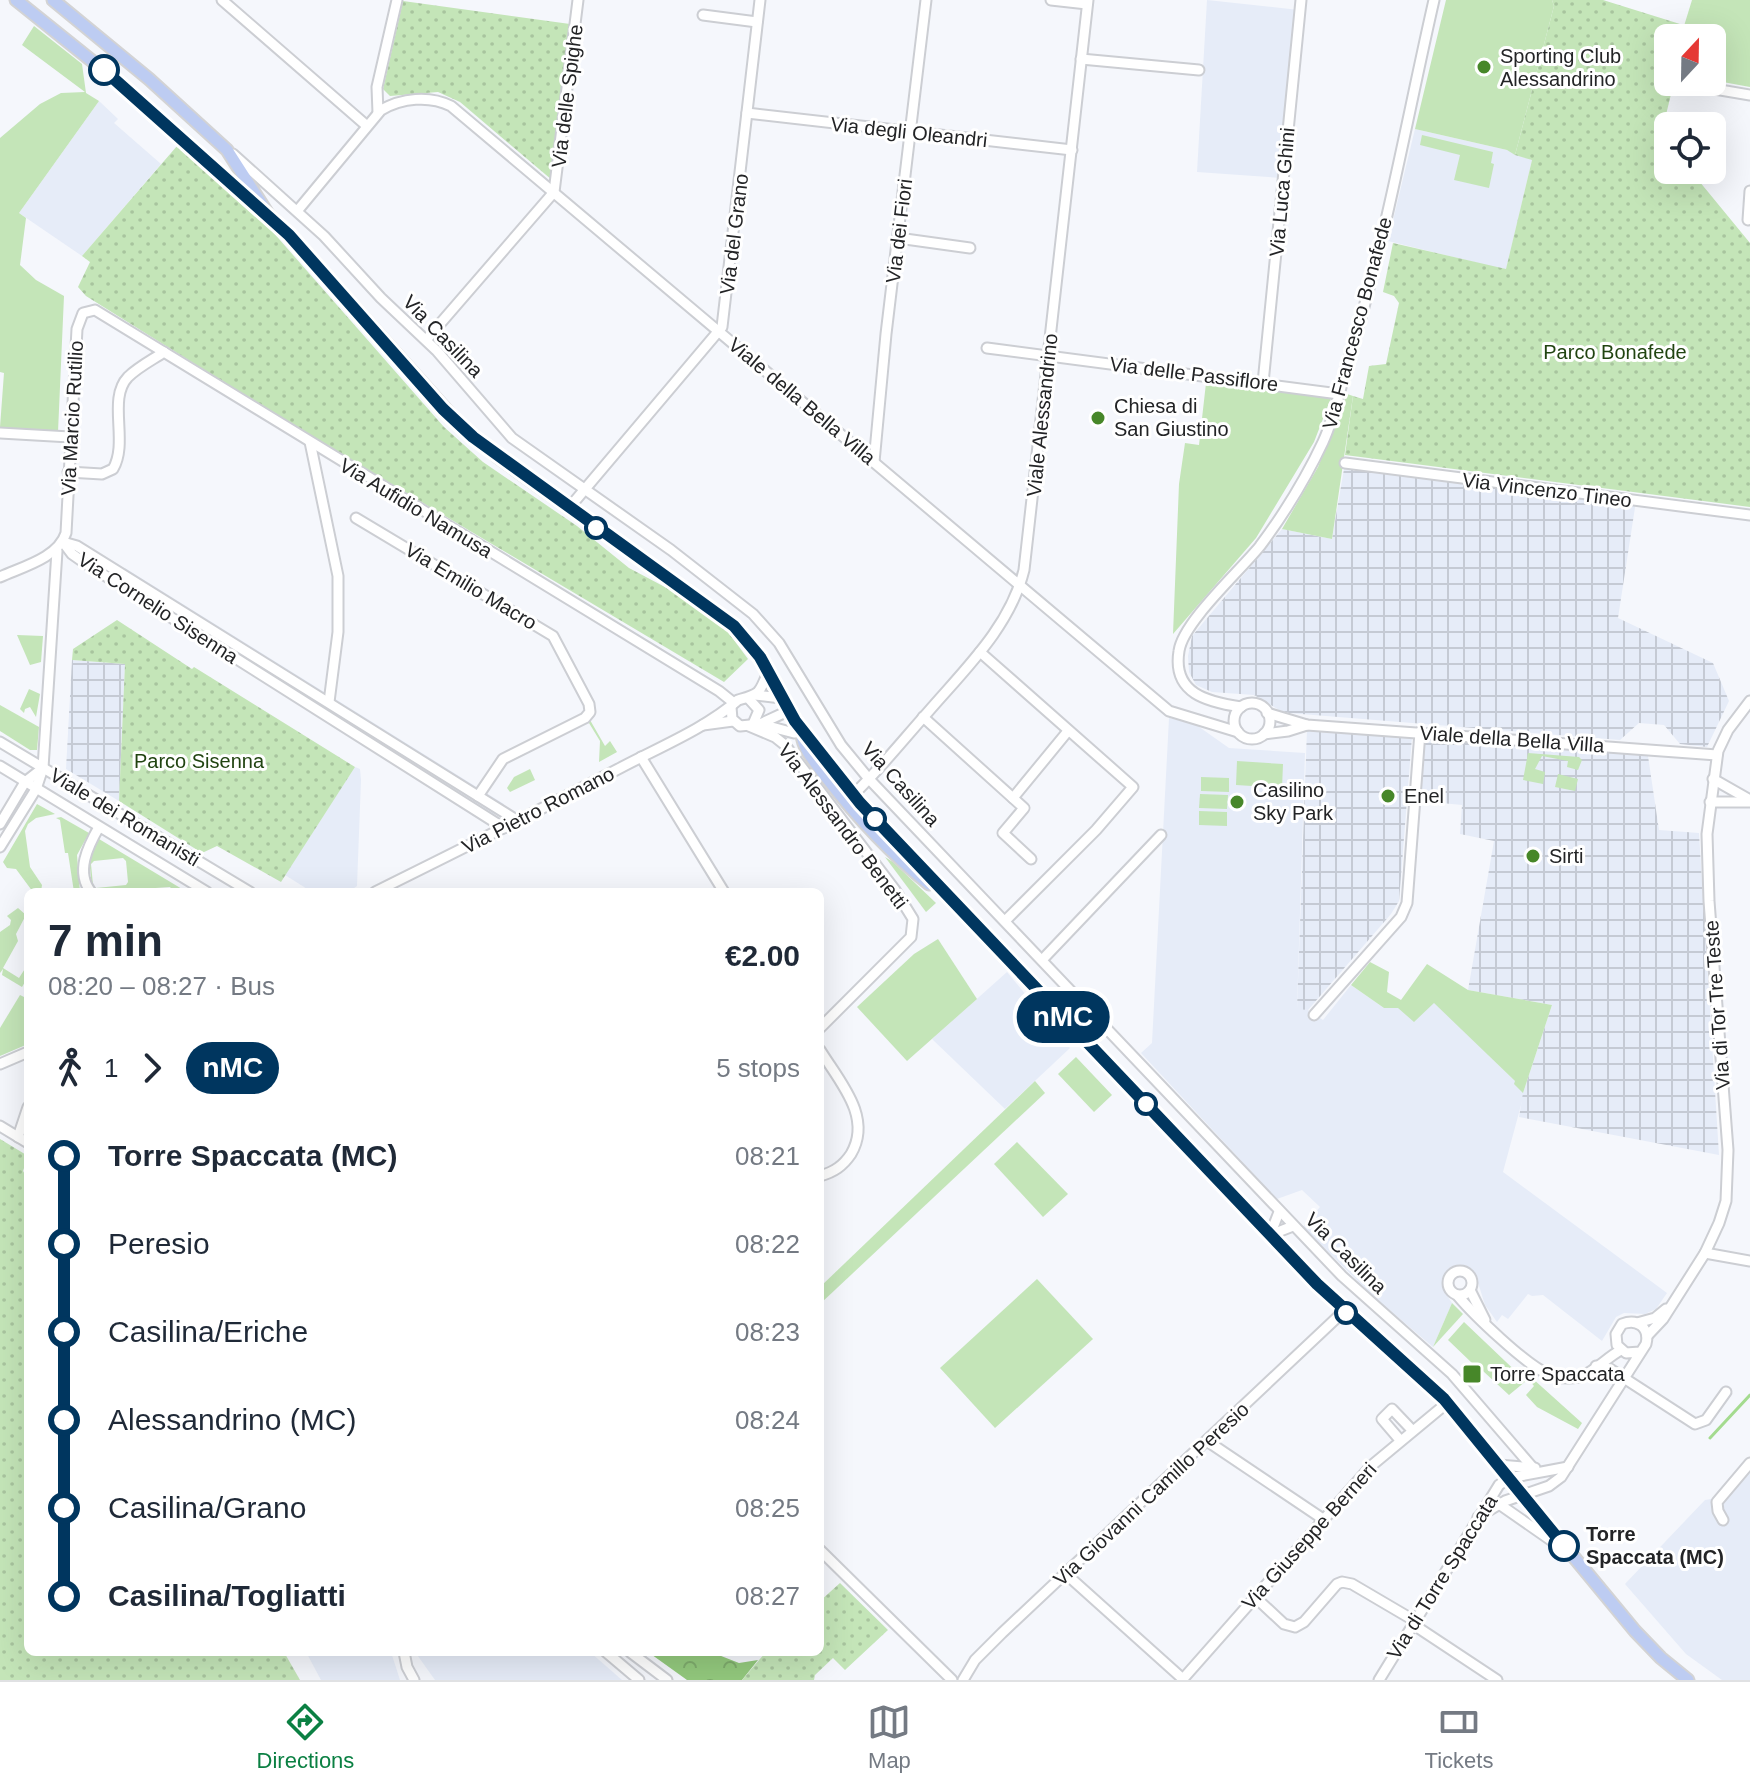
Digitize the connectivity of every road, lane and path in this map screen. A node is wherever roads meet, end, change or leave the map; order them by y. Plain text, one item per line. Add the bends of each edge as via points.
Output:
1 (16, 0) edge
2 (53, 0) edge
3 (222, 0) edge
4 (397, 0) edge
5 (578, 0) edge
6 (760, 0) edge
7 (926, 0) edge
8 (1051, 0) edge
9 (1301, 0) edge
10 (1434, 0) edge
11 (1087, 2) edge
12 (703, 15) dead end
13 (757, 22) junction
14 (1081, 59) junction
15 (1199, 70) dead end
16 (1726, 91) edge
17 (1750, 95) edge
18 (378, 113) junction
19 (747, 113) junction
20 (367, 126) junction
21 (910, 132) junction
22 (227, 150) junction
23 (1072, 150) junction
24 (1750, 191) edge
25 (554, 192) junction
26 (298, 210) junction
27 (268, 214) junction
28 (1748, 220) dead end
29 (898, 238) junction
30 (970, 248) dead end
31 (99, 312) joint
32 (719, 332) junction
33 (426, 340) junction
34 (987, 348) dead end
35 (164, 352) junction
36 (1048, 356) junction
37 (1263, 383) junction
38 (1339, 394) junction
39 (0, 433) edge
40 (70, 437) junction
41 (310, 442) junction
42 (874, 462) junction
43 (1345, 463) dead end
44 (68, 472) junction
45 (584, 491) junction
46 (569, 508) junction
47 (1750, 515) edge
48 (356, 518) dead end
49 (60, 546) junction
50 (0, 577) edge
51 (1020, 586) junction
52 (980, 652) junction
53 (768, 672) junction
54 (752, 697) junction
55 (781, 698) junction
56 (1750, 701) edge
57 (329, 702) junction
58 (733, 705) junction
59 (1241, 707) junction
60 (788, 711) junction
61 (1267, 713) junction
62 (923, 717) junction
63 (733, 721) junction
64 (754, 724) junction
65 (1307, 725) junction
66 (700, 726) junction
67 (803, 731) junction
68 (1068, 731) junction
69 (1238, 732) junction
70 (1420, 732) junction
71 (1264, 734) junction
72 (0, 742) edge
73 (1717, 755) junction
74 (641, 757) junction
75 (0, 766) edge
76 (43, 768) junction
77 (869, 779) junction
78 (1713, 779) junction
79 (25, 782) junction
80 (36, 789) junction
81 (853, 795) junction
82 (478, 796) junction
83 (1013, 798) junction
84 (1750, 801) edge
85 (1710, 802) junction
86 (518, 821) junction
87 (0, 824) edge
88 (99, 827) junction
89 (504, 828) junction
90 (1161, 835) dead end
91 (0, 847) edge
92 (1031, 859) dead end
93 (88, 888) edge
94 (200, 888) edge
95 (243, 888) edge
96 (383, 888) edge
97 (722, 888) edge
98 (952, 900) junction
99 (1006, 920) junction
100 (1042, 960) junction
101 (1314, 1015) dead end
102 (824, 1024) edge
103 (24, 1054) edge
104 (824, 1057) edge
105 (0, 1064) edge
106 (24, 1119) edge
107 (0, 1126) edge
108 (18, 1137) junction
109 (24, 1141) edge
110 (824, 1174) edge
111 (1279, 1212) junction
112 (1293, 1226) junction
113 (1270, 1235) junction
114 (1705, 1253) junction
115 (1750, 1261) edge
116 (1470, 1290) junction
117 (1458, 1296) junction
118 (1671, 1304) junction
119 (1344, 1311) junction
120 (1637, 1323) junction
121 (1489, 1326) junction
122 (1616, 1334) junction
123 (1647, 1336) junction
124 (1622, 1351) junction
125 (1640, 1352) junction
126 (1596, 1366) junction
127 (1623, 1378) junction
128 (1726, 1392) dead end
129 (1447, 1403) junction
130 (1412, 1430) junction
131 (1400, 1440) junction
132 (1207, 1441) junction
133 (1750, 1463) edge
134 (1499, 1465) junction
135 (1568, 1467) junction
136 (1533, 1468) junction
137 (1554, 1471) junction
138 (1509, 1478) junction
139 (1522, 1494) junction
140 (1499, 1504) junction
141 (1478, 1517) junction
142 (1323, 1519) junction
143 (1723, 1520) dead end
144 (1569, 1552) junction
145 (824, 1554) edge
146 (1066, 1574) junction
147 (1255, 1597) junction
148 (1415, 1621) junction
149 (405, 1656) edge
150 (611, 1656) edge
151 (635, 1656) edge
152 (414, 1680) edge
153 (639, 1680) edge
154 (667, 1680) edge
155 (952, 1680) edge
156 (963, 1680) edge
157 (1182, 1680) edge
158 (1379, 1680) edge
159 (1497, 1680) edge
160 (1688, 1680) edge

1 - 27 main road, Via Casilina
2 - 22 main road, Via Casilina
3 - 20 street
4 - 18 street via 377,87
5 - 25 street, Via delle Spighe
6 - 13 street, Via del Grano
7 - 21 street, Via dei Fiori
8 - 11 street
9 - 37 street, Via Luca Ghini
10 - 38 street, Via Francesco Bonafede via 1368,295
11 - 14 street, Viale Alessandrino
12 - 13 street
13 - 19 street, Via del Grano
14 - 15 street
14 - 23 street, Viale Alessandrino
16 - 17 street
18 - 20 street, Viale della Bella Villa
18 - 25 street, Viale della Bella Villa via 418,99 445,102
19 - 21 street, Via degli Oleandri
19 - 32 street, Via del Grano
20 - 26 street, Viale della Bella Villa
21 - 23 street, Via degli Oleandri
21 - 29 street, Via dei Fiori
22 - 26 street, Via Casilina
22 - 27 main road, Via Casilina
23 - 36 street, Viale Alessandrino
24 - 28 street
25 - 32 street, Viale della Bella Villa
25 - 33 street
26 - 33 street, Via Casilina
27 - 46 main road, Via Casilina via 454,420
29 - 30 street
29 - 42 street, Via dei Fiori
31 - 35 street, Via Aufidio Namusa
31 - 40 street, Via Marcio Rutilio via 83,313 77,325
32 - 42 street, Viale della Bella Villa
32 - 45 street, Via del Grano
33 - 45 street, Via Casilina via 512,438
34 - 36 street, Via delle Passiflore
35 - 41 street, Via Aufidio Namusa
35 - 44 street via 122,387 120,448 113,469 102,474
36 - 37 street, Via delle Passiflore
36 - 51 street, Viale Alessandrino
37 - 38 street, Via delle Passiflore
38 - 59 street, Via Francesco Bonafede via 1322,444 1284,512 1191,625 1179,648 1178,663 1192,693
39 - 40 street
40 - 44 street, Via Marcio Rutilio
41 - 57 street via 339,587
41 - 58 street, Via Aufidio Namusa via 719,691
42 - 51 street, Viale della Bella Villa
43 - 47 street, Via Vincenzo Tineo
44 - 49 street, Via Marcio Rutilio
45 - 46 street, Via del Grano
45 - 77 street, Via Casilina via 753,614 779,643 841,745
46 - 53 main road, Via Casilina via 724,618
48 - 82 street, Via Emilio Macro via 553,636 589,704 585,718 501,761
49 - 50 street
49 - 57 street, Via Cornelio Sisenna via 77,546
49 - 76 street, Via Marcio Rutilio
49 - 89 street, Via Cornelio Sisenna
51 - 52 street, Viale Alessandrino
51 - 69 street, Viale della Bella Villa via 1169,711
52 - 62 street, Viale Alessandrino
52 - 68 street
53 - 54 street
53 - 55 main road, Via Casilina
54 - 55 street
54 - 58 street
54 - 64 street via 759,710
55 - 60 main road, Via Casilina
56 - 73 street, Via di Tor Tre Teste
57 - 82 street, Via Cornelio Sisenna
58 - 63 street
58 - 66 street, Via Pietro Romano
59 - 61 street, Viale della Bella Villa via 1253,703
59 - 69 street via 1234,718
60 - 64 street
60 - 67 main road, Via Casilina
61 - 65 street, Viale della Bella Villa
61 - 71 street
62 - 77 street, Viale Alessandrino
62 - 83 street
63 - 64 street
63 - 66 street, Via Pietro Romano
64 - 67 street
64 - 102 street, Via Alessandro Benetti via 785,745 913,919 907,941
65 - 70 street, Viale della Bella Villa
65 - 71 street, Viale della Bella Villa
66 - 74 street, Via Pietro Romano
67 - 81 main road, Via Casilina
67 - 98 main road, Via Casilina via 807,750 855,815
68 - 83 street
68 - 99 street via 1133,787
69 - 71 street, Viale della Bella Villa via 1253,739
70 - 73 street, Viale della Bella Villa
70 - 101 street via 1407,903 1401,917
72 - 76 street, Viale dei Romanisti
73 - 78 street, Via di Tor Tre Teste
74 - 86 street, Via Pietro Romano
74 - 97 street
75 - 79 street, Viale dei Romanisti
76 - 79 street
76 - 80 street, Via Marcio Rutilio
76 - 95 street, Viale dei Romanisti
77 - 81 street, Viale Alessandrino
77 - 99 street, Via Casilina
78 - 84 street
78 - 85 street, Via di Tor Tre Teste
79 - 80 street, Viale dei Romanisti
79 - 87 street
80 - 88 street, Viale dei Romanisti
80 - 91 street, Via Marcio Rutilio
81 - 98 main road, Via Casilina
82 - 86 street, Via Cornelio Sisenna
83 - 92 street via 1024,808 1003,833
84 - 85 street
85 - 114 street, Via di Tor Tre Teste via 1709,901 1728,1173 1723,1211
86 - 89 street, Via Pietro Romano
88 - 93 street via 85,855
88 - 94 street, Viale dei Romanisti
89 - 96 street, Via Pietro Romano
90 - 100 street
98 - 113 main road, Via Casilina
99 - 100 street, Via Casilina
100 - 111 street, Via Casilina
103 - 105 street
104 - 110 street via 860,1126 845,1162
106 - 108 street
107 - 108 street
108 - 109 street
111 - 112 street, Via Casilina
111 - 113 street
112 - 113 street
112 - 136 street, Via Casilina via 1354,1289 1452,1374
113 - 119 main road, Via Casilina
114 - 115 street
114 - 118 street, Via di Tor Tre Teste
116 - 117 street
116 - 117 street via 1470,1276 1453,1272 1447,1286
116 - 121 street
117 - 121 street
118 - 120 street, Via di Tor Tre Teste via 1655,1318
118 - 123 street, Via di Tor Tre Teste
119 - 129 main road, Via Casilina
119 - 132 street, Via Giovanni Camillo Peresio
120 - 122 street, Via di Tor Tre Teste via 1624,1323
120 - 123 street
121 - 126 street via 1531,1365 1552,1376 1581,1376
122 - 124 street
122 - 126 street
123 - 125 street, Via di Tor Tre Teste
124 - 125 street
124 - 126 street
124 - 127 street
125 - 127 street, Via di Tor Tre Teste
126 - 127 street
127 - 128 street via 1698,1425
127 - 135 street, Via di Tor Tre Teste
129 - 130 street, Via Giuseppe Berneri
129 - 134 main road, Via Casilina
130 - 131 street, Via Giuseppe Berneri
130 - 131 street via 1392,1409 1382,1419
131 - 142 street, Via Giuseppe Berneri
132 - 142 street
132 - 146 street, Via Giovanni Camillo Peresio
133 - 143 street via 1717,1502
134 - 136 street
134 - 138 main road, Via Casilina
135 - 137 street
135 - 139 street, Via di Tor Tre Teste via 1552,1485
136 - 137 street
137 - 138 street
138 - 139 main road, Via Casilina
138 - 141 street, Via di Torre Spaccata
139 - 140 street, Via di Torre Spaccata
139 - 144 main road, Via Casilina
140 - 141 street, Via di Torre Spaccata
140 - 144 street, Via Casilina
141 - 148 street, Via di Torre Spaccata
142 - 147 street, Via Giuseppe Berneri
144 - 160 main road, Via Casilina via 1641,1638
145 - 155 street
146 - 156 street, Via Giovanni Camillo Peresio via 978,1657
146 - 157 street
147 - 148 street via 1284,1624 1295,1627 1335,1586 1346,1582
147 - 157 street, Via Giuseppe Berneri
148 - 158 street, Via di Torre Spaccata
148 - 159 street
149 - 152 street
150 - 153 street
151 - 154 street

